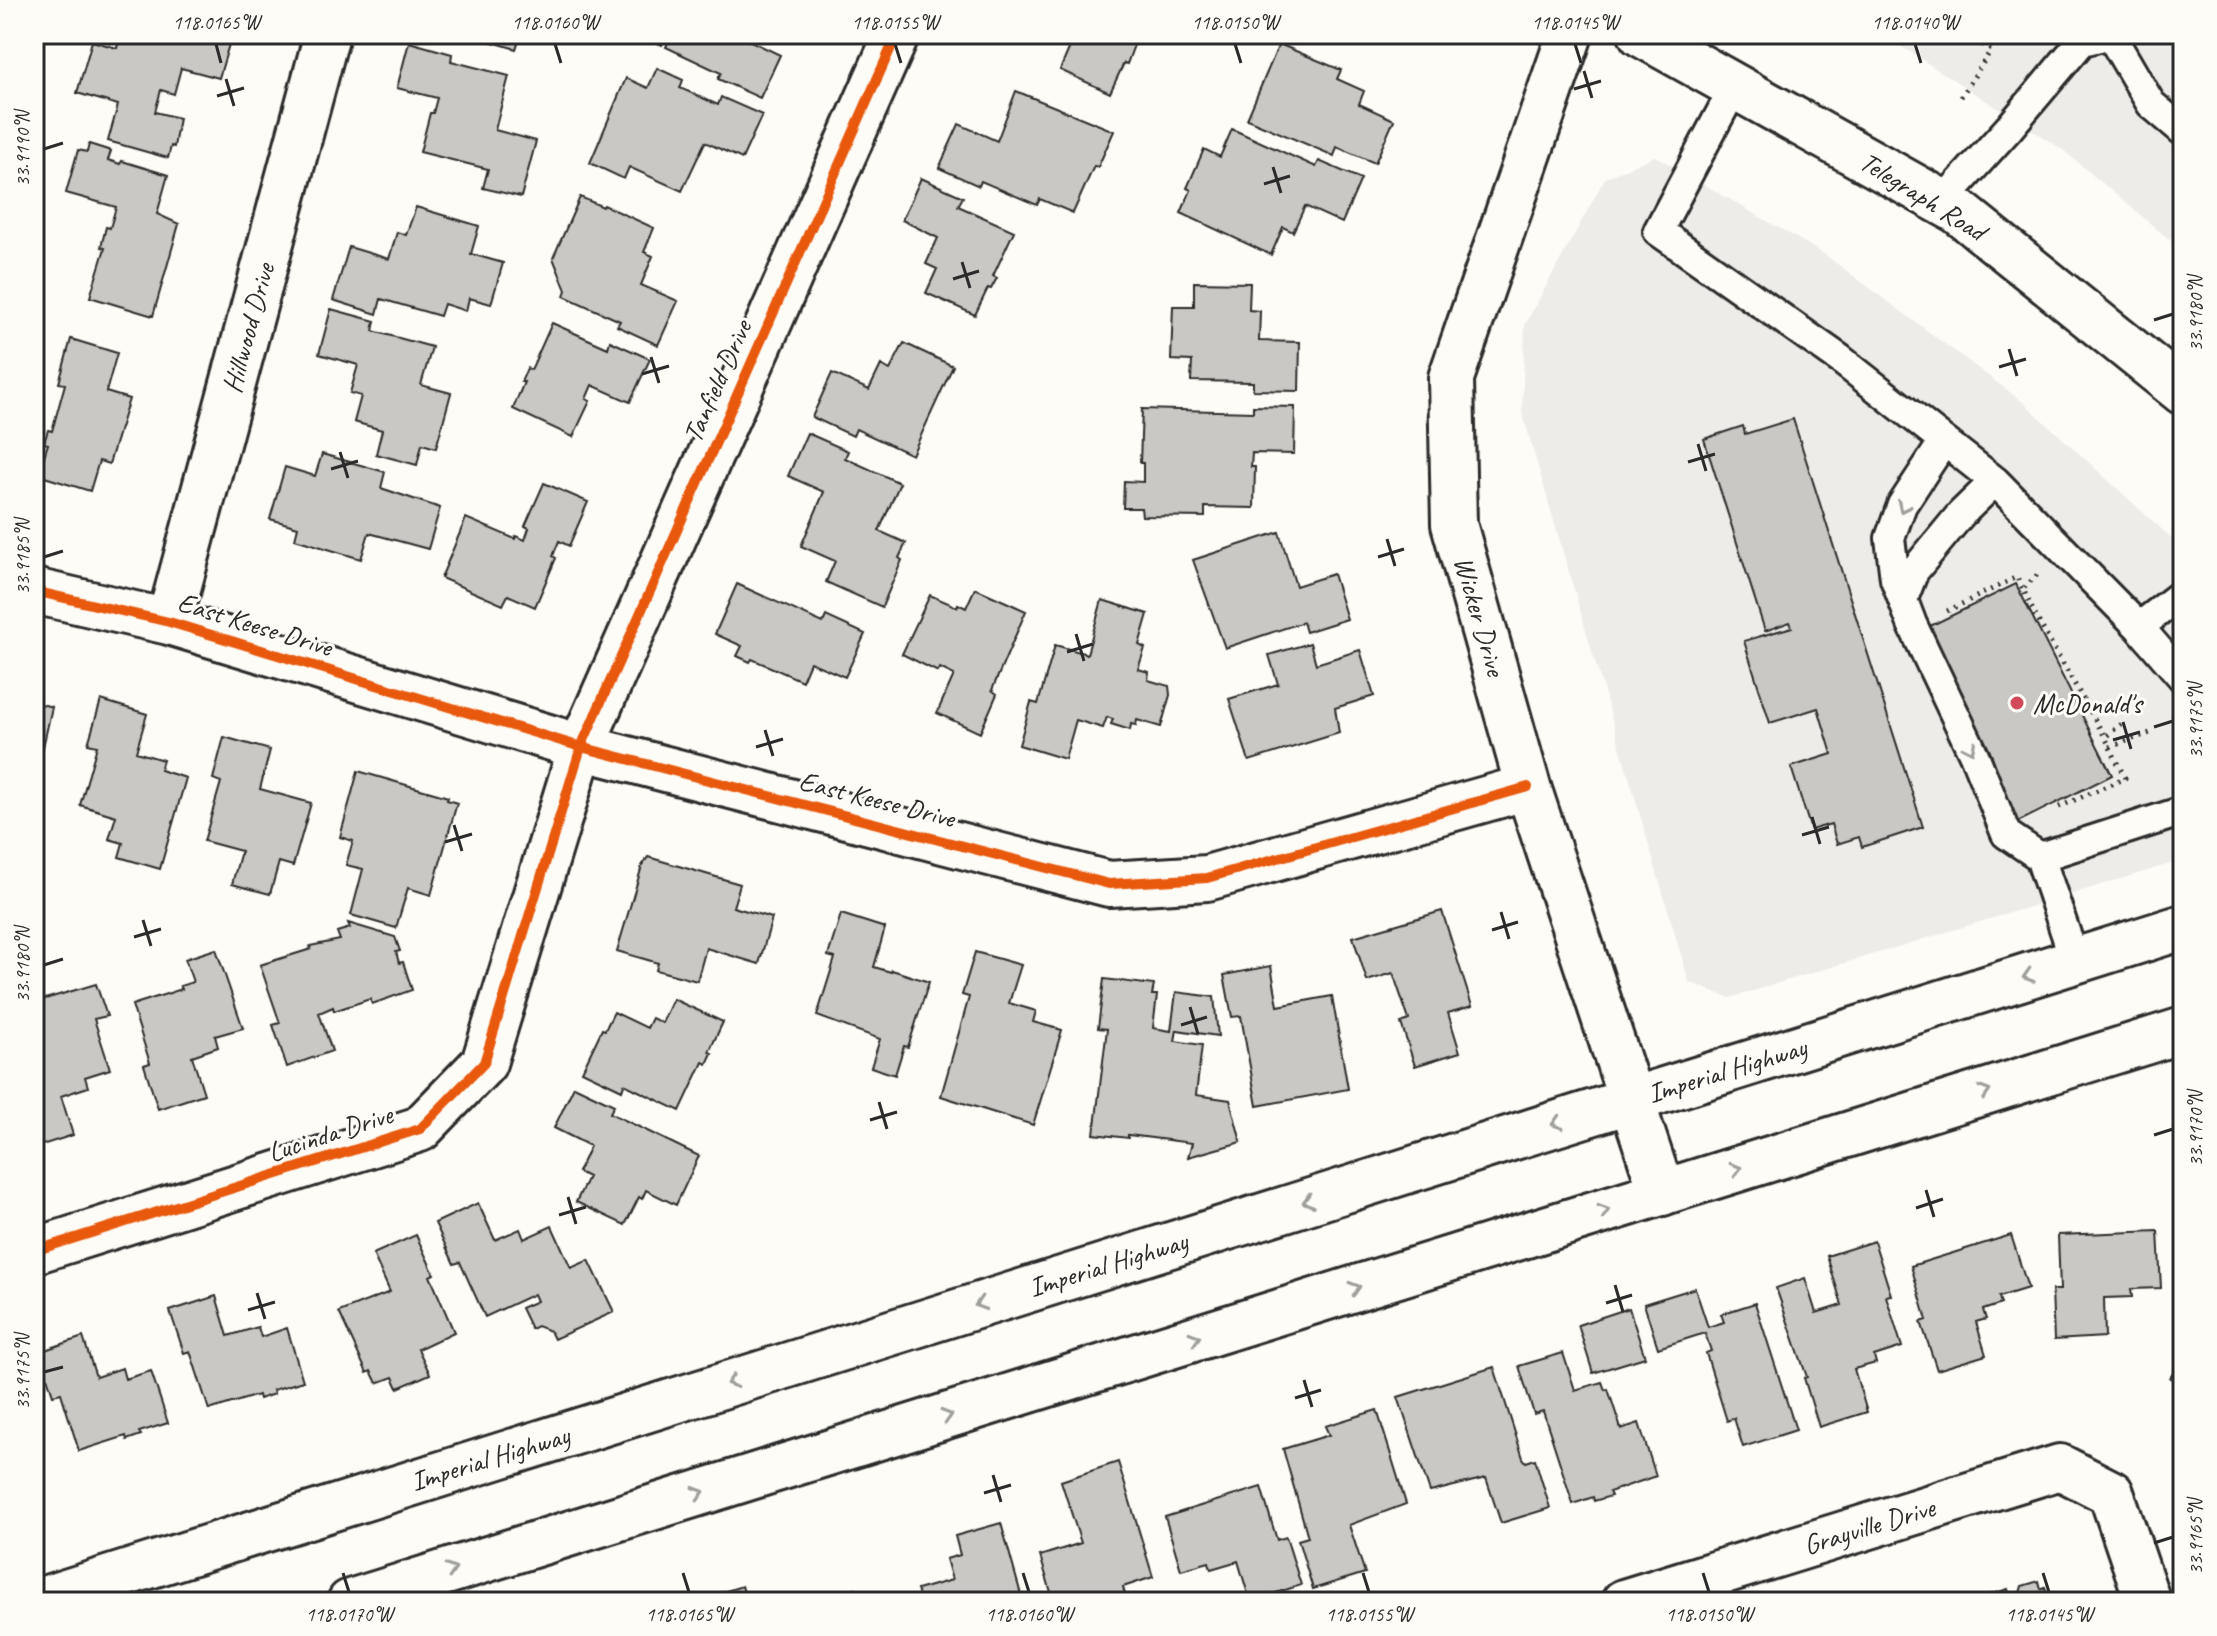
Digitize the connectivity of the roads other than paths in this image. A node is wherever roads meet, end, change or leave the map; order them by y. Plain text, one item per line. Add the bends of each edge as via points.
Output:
1 (327, 34) edge
2 (897, 34) edge
3 (1570, 34) edge
4 (1641, 34) edge
5 (2111, 34) edge
6 (1735, 86) junction
7 (2183, 131) edge
8 (1942, 202) junction
9 (2183, 392) edge
10 (1944, 441) junction
11 (1995, 481) junction
12 (34, 591) edge
13 (2183, 593) edge
14 (1903, 599) junction
15 (169, 622) junction
16 (2139, 627) junction
17 (2183, 678) edge
18 (581, 747) junction
19 (1528, 787) junction
20 (2183, 811) edge
21 (2040, 857) junction
22 (2183, 927) edge
23 (2075, 961) junction
24 (2183, 1030) edge
25 (1631, 1100) junction
26 (1662, 1193) junction
27 (34, 1251) edge
28 (34, 1602) edge
29 (350, 1602) edge
30 (1624, 1602) edge
31 (2148, 1602) edge

1 - 15 street, Hillwood Drive
2 - 18 street, Tanfield Drive
3 - 19 street, Wicker Drive via 1451,378 1454,524
4 - 6 street, Telegraph Road
5 - 7 lane via 2151,104
5 - 8 lane via 2082,41
6 - 8 street, Telegraph Road
6 - 10 lane via 1658,231 1840,359
8 - 9 street, Telegraph Road
10 - 11 lane
10 -> 14 lane via 1902,505 1890,538
11 - 14 lane via 1914,571
11 - 16 lane
12 - 15 street, East Keese Drive
13 - 16 lane
14 -> 21 lane via 2006,834
15 - 18 street, East Keese Drive
16 - 17 lane
18 - 19 street, East Keese Drive via 1109,884 1207,878
18 - 27 street, Lucinda Drive via 484,1063 420,1129
19 - 25 street, Wicker Drive
20 - 21 lane
21 - 23 lane
22 - 23 street, Imperial Highway
23 -> 25 street, Imperial Highway
26 -> 24 street
25 - 26 street, Wicker Drive
25 -> 28 street, Imperial Highway
29 -> 26 street
30 - 31 street, Grayville Drive via 2060,1467 2111,1493

